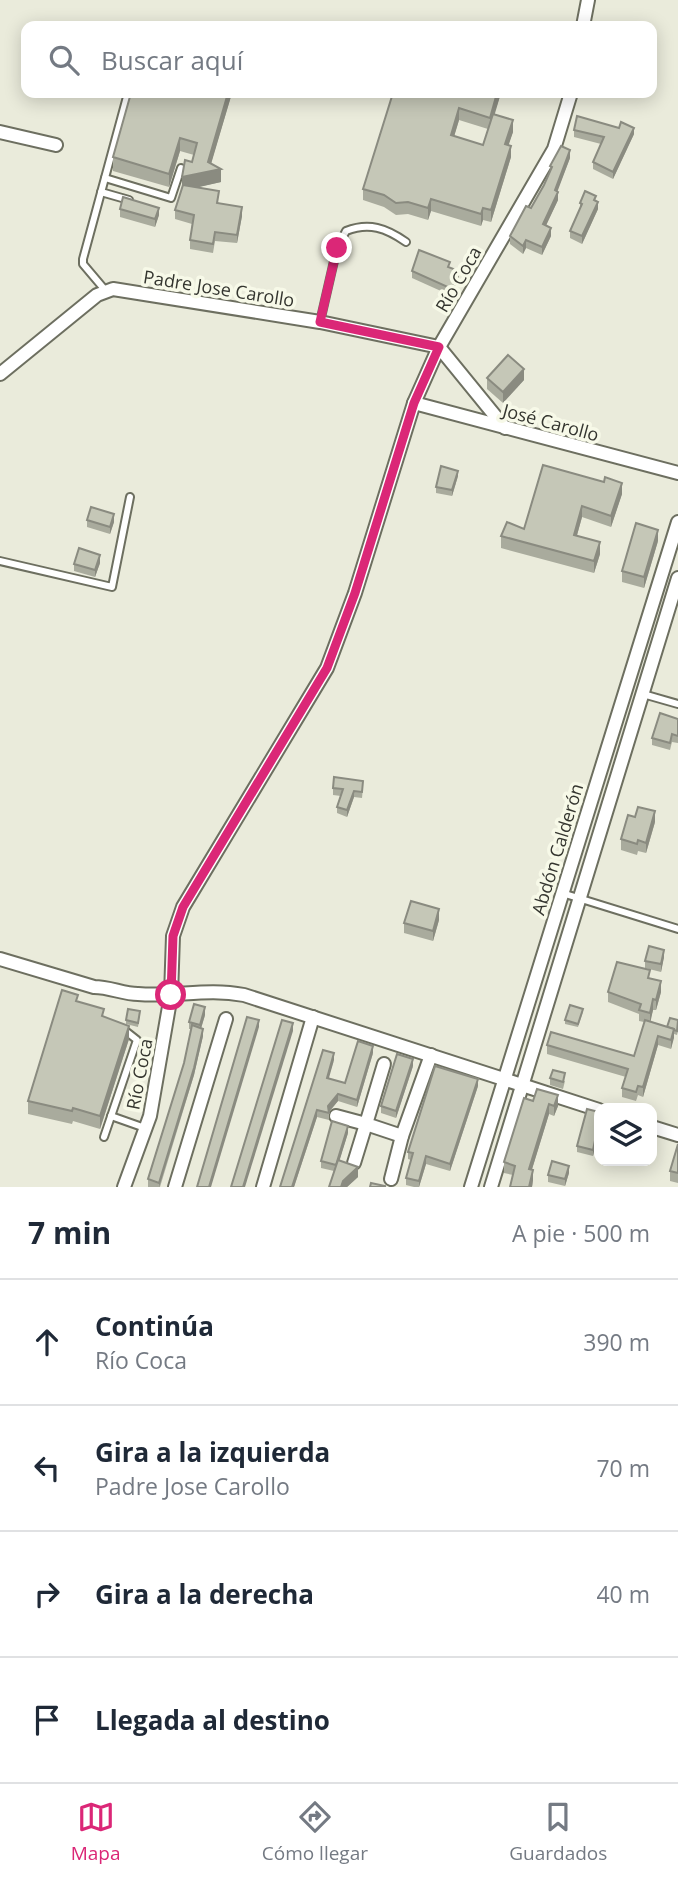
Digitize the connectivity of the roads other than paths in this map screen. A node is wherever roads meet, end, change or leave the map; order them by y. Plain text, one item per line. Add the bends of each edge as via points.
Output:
1 (588, 0) edge
2 (584, 21) edge
3 (127, 98) edge
4 (569, 98) edge
5 (0, 132) edge
6 (56, 145) dead end
7 (181, 168) edge
8 (105, 178) junction
9 (101, 192) junction
10 (139, 203) edge
11 (406, 242) dead end
12 (105, 290) junction
13 (320, 322) junction
14 (439, 347) junction
15 (0, 374) edge
16 (414, 403) junction
17 (505, 428) junction
18 (678, 473) edge
19 (130, 497) dead end
20 (678, 522) edge
21 (0, 561) edge
22 (678, 578) edge
23 (643, 694) junction
24 (678, 704) edge
25 (562, 892) junction
26 (579, 898) junction
27 (678, 929) edge
28 (0, 959) edge
29 (171, 995) junction
30 (313, 1017) junction
31 (226, 1019) dead end
32 (112, 1023) edge
33 (431, 1055) junction
34 (384, 1064) dead end
35 (504, 1079) junction
36 (521, 1085) junction
37 (594, 1108) edge
38 (111, 1116) junction
39 (336, 1116) dead end
40 (366, 1124) junction
41 (145, 1128) junction
42 (657, 1129) edge
43 (678, 1135) edge
44 (402, 1136) junction
45 (104, 1137) dead end
46 (354, 1163) edge
47 (391, 1179) dead end
48 (124, 1187) edge
49 (175, 1187) edge
50 (263, 1187) edge
51 (471, 1187) edge
52 (491, 1187) edge

1 - 2 street
3 - 8 lane
4 - 14 street, Río Coca via 554,149
5 - 6 street
7 - 8 lane via 171,198
8 - 9 lane
9 - 10 lane
9 - 12 lane via 83,264
11 - 13 lane via 376,226 346,231 337,248
12 - 13 street, Padre Jose Carollo
12 - 15 street
13 - 14 street, Padre Jose Carollo
14 - 16 street, Río Coca
14 - 17 street
16 - 17 street, José Carollo
16 - 29 street, Río Coca via 327,668 183,907 173,936
17 - 18 street, José Carollo
19 - 21 lane via 113,587
20 - 25 street, Abdón Calderón
22 - 23 street, Abdón Calderón
23 - 24 lane
23 - 26 street, Abdón Calderón
25 - 26 lane
25 - 35 street, Abdón Calderón
26 - 27 lane
26 - 36 street, Abdón Calderón
28 - 29 street via 94,988
29 - 30 street via 214,990
29 - 41 street, Río Coca
30 - 33 street
30 - 50 street
31 - 49 street
32 - 38 lane via 137,1040
33 - 35 street
33 - 44 street
34 - 40 street
35 - 36 street
35 - 51 street, Abdón Calderón
36 - 37 street
36 - 52 street, Abdón Calderón
38 - 41 lane
38 - 45 lane
39 - 40 street
40 - 44 street
40 - 46 street
41 - 48 street, Río Coca
42 - 43 street
44 - 47 street

